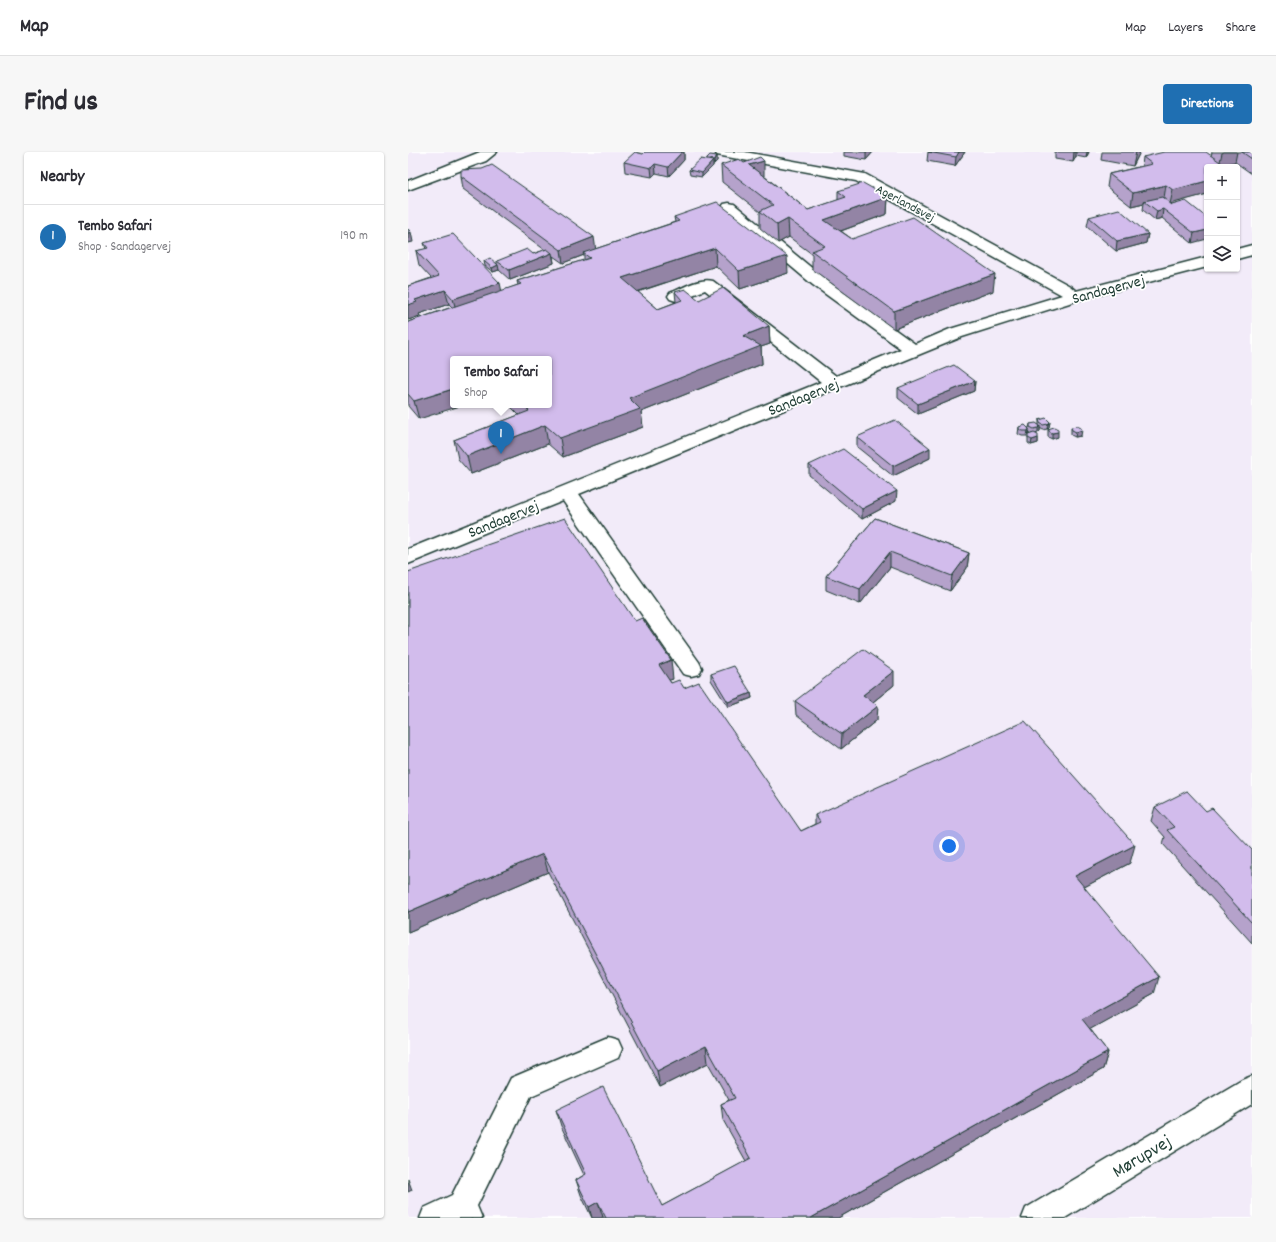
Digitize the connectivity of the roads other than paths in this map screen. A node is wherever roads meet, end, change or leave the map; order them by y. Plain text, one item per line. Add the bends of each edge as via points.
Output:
1 (490, 152) edge
2 (722, 152) edge
3 (408, 186) edge
4 (729, 206) dead end
5 (1252, 250) edge
6 (1240, 253) edge
7 (1204, 263) edge
8 (676, 296) edge
9 (1073, 297) junction
10 (913, 350) junction
11 (834, 383) junction
12 (567, 492) junction
13 (408, 557) edge
14 (691, 668) dead end
15 (608, 1049) dead end
16 (1250, 1094) edge
17 (464, 1211) edge
18 (435, 1218) edge
19 (1037, 1218) edge

1 - 3 street via 481,158
2 - 9 street, Agerlandsvej via 860,177 1058,285
4 - 10 street via 820,282
5 - 6 street
7 - 9 street, Sandagervej
8 - 11 street via 707,284
9 - 10 street, Sandagervej via 956,333
10 - 11 street, Sandagervej
11 - 12 street, Sandagervej
12 - 13 street, Sandagervej
12 - 14 street
15 - 17 street via 521,1087
16 - 19 street, Mørupvej
17 - 18 street

